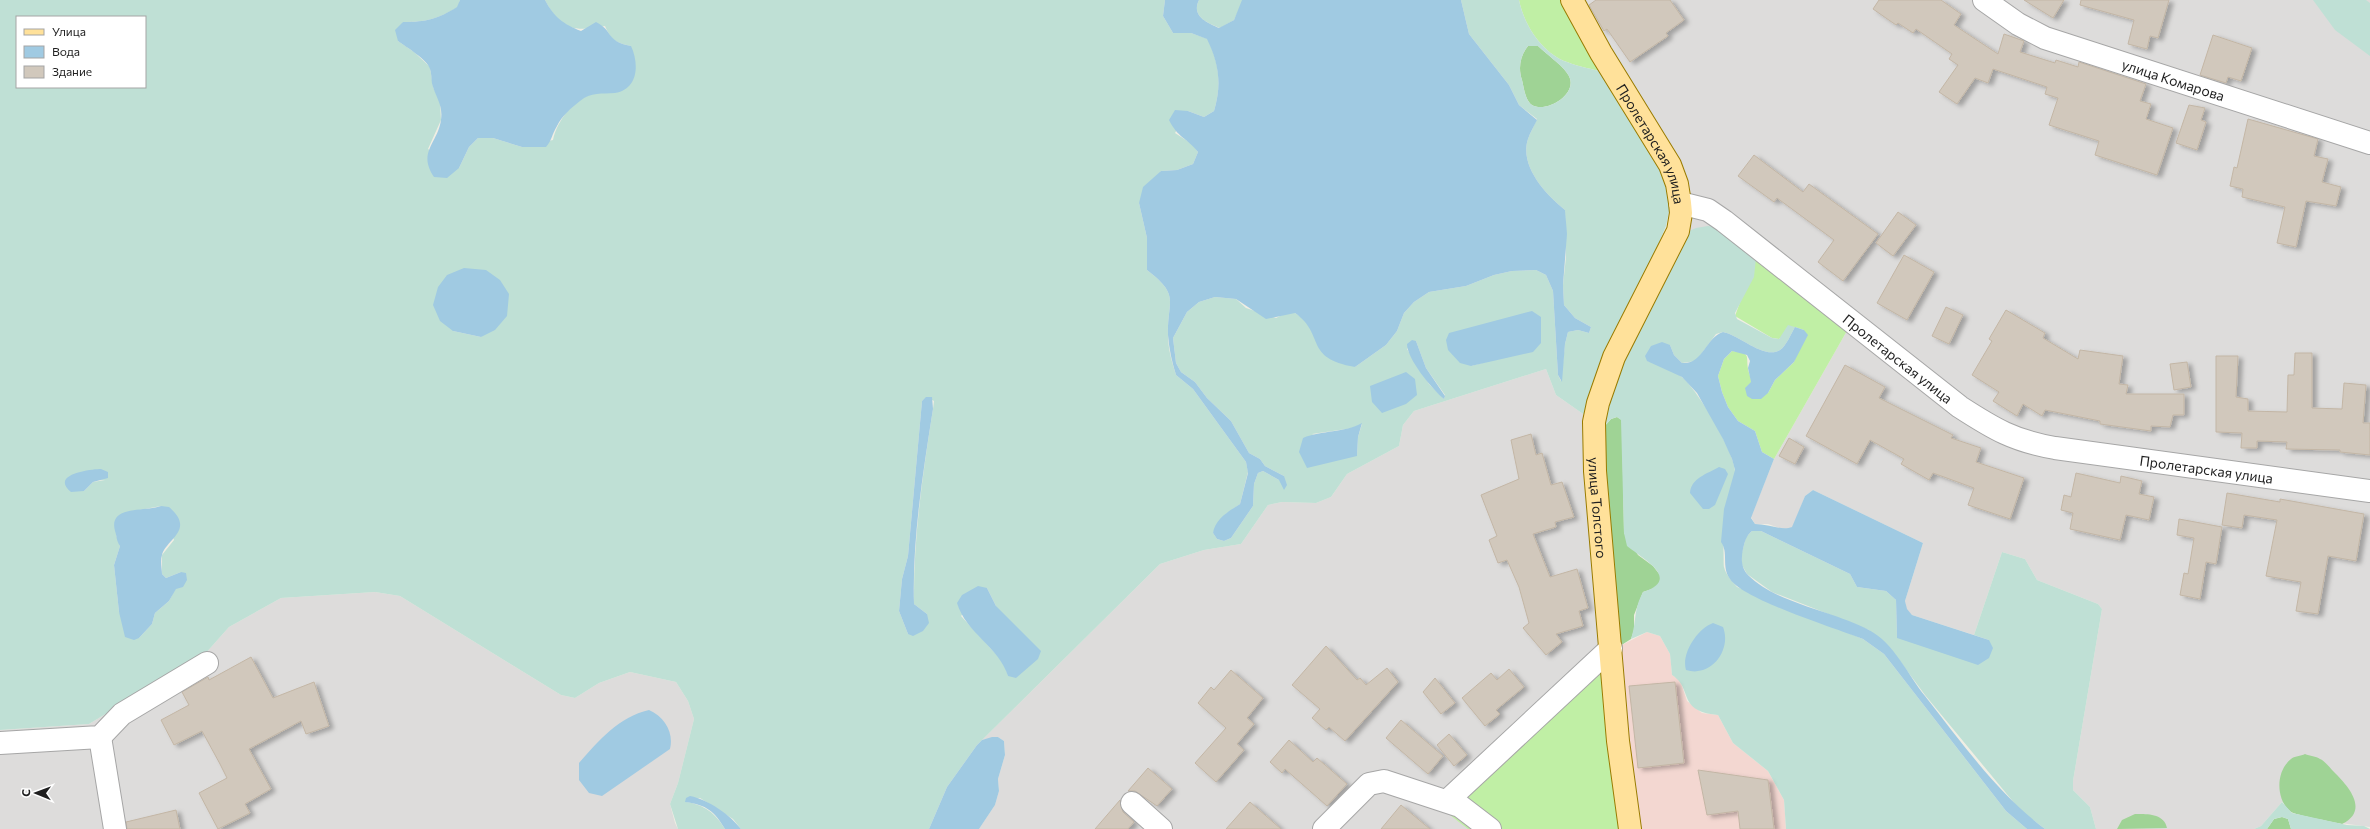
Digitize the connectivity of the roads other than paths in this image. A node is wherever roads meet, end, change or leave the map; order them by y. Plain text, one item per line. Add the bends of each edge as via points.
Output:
1 (1572, 0) edge
2 (1984, 0) edge
3 (2370, 143) edge
4 (1680, 203) junction
5 (2370, 491) edge
6 (1611, 648) junction
7 (207, 663) dead end
8 (100, 737) junction
9 (0, 743) edge
10 (1447, 801) junction
11 (1132, 803) dead end
12 (115, 829) edge
13 (1161, 829) edge
14 (1324, 829) edge
15 (1490, 829) edge
16 (1630, 829) edge

1 - 4 main road, Пролетарская улица via 1601,53 1670,165
2 - 3 street, улица Комарова via 2018,24 2045,38
4 - 5 street, Пролетарская улица via 1708,210 1724,221 1960,407 2017,440 2055,448
4 - 6 main road, улица Толстого via 1680,222 1675,238 1614,358 1594,422 1595,471
6 - 10 street
6 - 16 main road, улица Толстого via 1621,774
7 - 8 street via 122,714
8 - 9 street
8 - 12 street
10 - 14 street via 1389,782 1377,782 1370,784
10 - 15 street via 1460,806
11 - 13 street

